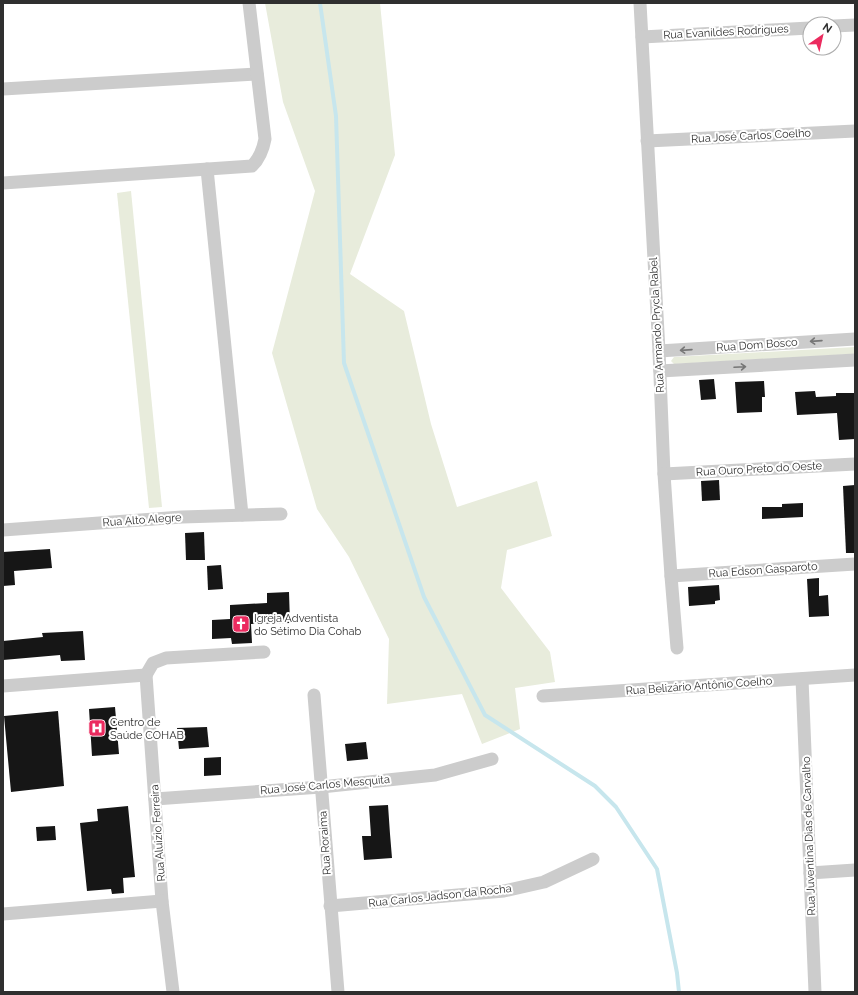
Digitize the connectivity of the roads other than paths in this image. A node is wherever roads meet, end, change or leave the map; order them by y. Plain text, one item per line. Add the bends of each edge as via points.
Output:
1 (249, 3) edge
2 (640, 3) edge
3 (855, 25) edge
4 (842, 26) edge
5 (802, 28) edge
6 (642, 37) junction
7 (257, 74) junction
8 (3, 89) edge
9 (855, 131) edge
10 (647, 141) junction
11 (207, 169) junction
12 (3, 183) edge
13 (855, 339) edge
14 (659, 351) junction
15 (855, 360) edge
16 (660, 371) junction
17 (855, 464) edge
18 (664, 474) junction
19 (282, 514) dead end
20 (242, 515) junction
21 (3, 530) edge
22 (855, 564) edge
23 (671, 576) junction
24 (677, 648) dead end
25 (264, 652) dead end
26 (146, 675) junction
27 (855, 675) edge
28 (802, 679) junction
29 (3, 686) edge
30 (314, 695) dead end
31 (543, 696) dead end
32 (492, 759) dead end
33 (321, 787) junction
34 (155, 799) junction
35 (593, 859) dead end
36 (855, 870) edge
37 (810, 873) junction
38 (162, 901) junction
39 (330, 906) junction
40 (3, 914) edge
41 (173, 992) edge
42 (338, 992) edge
43 (815, 992) edge

1 - 7 street
2 - 6 street, Rua Armando Prycla Rabel
3 - 4 street
5 - 6 street, Rua Evanildes Rodrigues
6 - 10 street, Rua Armando Prycla Rabel
7 - 8 street
7 - 11 street via 265,139 258,160 252,166
9 - 10 street, Rua José Carlos Coelho
10 - 14 street, Rua Armando Prycla Rabel
11 - 12 street
11 - 20 street
13 -> 14 street, Rua Dom Bosco
14 - 16 street, Rua Armando Prycla Rabel
16 -> 15 street, Rua Dom Bosco
16 - 18 street, Rua Armando Prycla Rabel
17 - 18 street, Rua Ouro Preto do Oeste
18 - 23 street, Rua Armando Prycla Rabel
19 - 20 street, Rua Alto Alegre
20 - 21 street, Rua Alto Alegre
22 - 23 street, Rua Edson Gasparoto
23 - 24 street, Rua Armando Prycla Rabel
25 - 26 street via 166,658 153,663
26 - 29 street
26 - 34 street, Rua Aluizio Ferreira
27 - 28 street, Rua Belizário Antônio Coelho
28 - 31 street, Rua Belizário Antônio Coelho
28 - 37 street, Rua Juventina Dias de Carvalho
30 - 33 street, Rua Roraima
32 - 33 street, Rua José Carlos Mesquita via 435,775
33 - 34 street, Rua José Carlos Mesquita
33 - 39 street, Rua Roraima
34 - 38 street, Rua Aluizio Ferreira
35 - 39 street, Rua Carlos Jadson da Rocha via 544,882 504,891
36 - 37 street
37 - 43 street, Rua Juventina Dias de Carvalho
38 - 40 street
38 - 41 street, Rua Aluizio Ferreira
39 - 42 street, Rua Roraima

